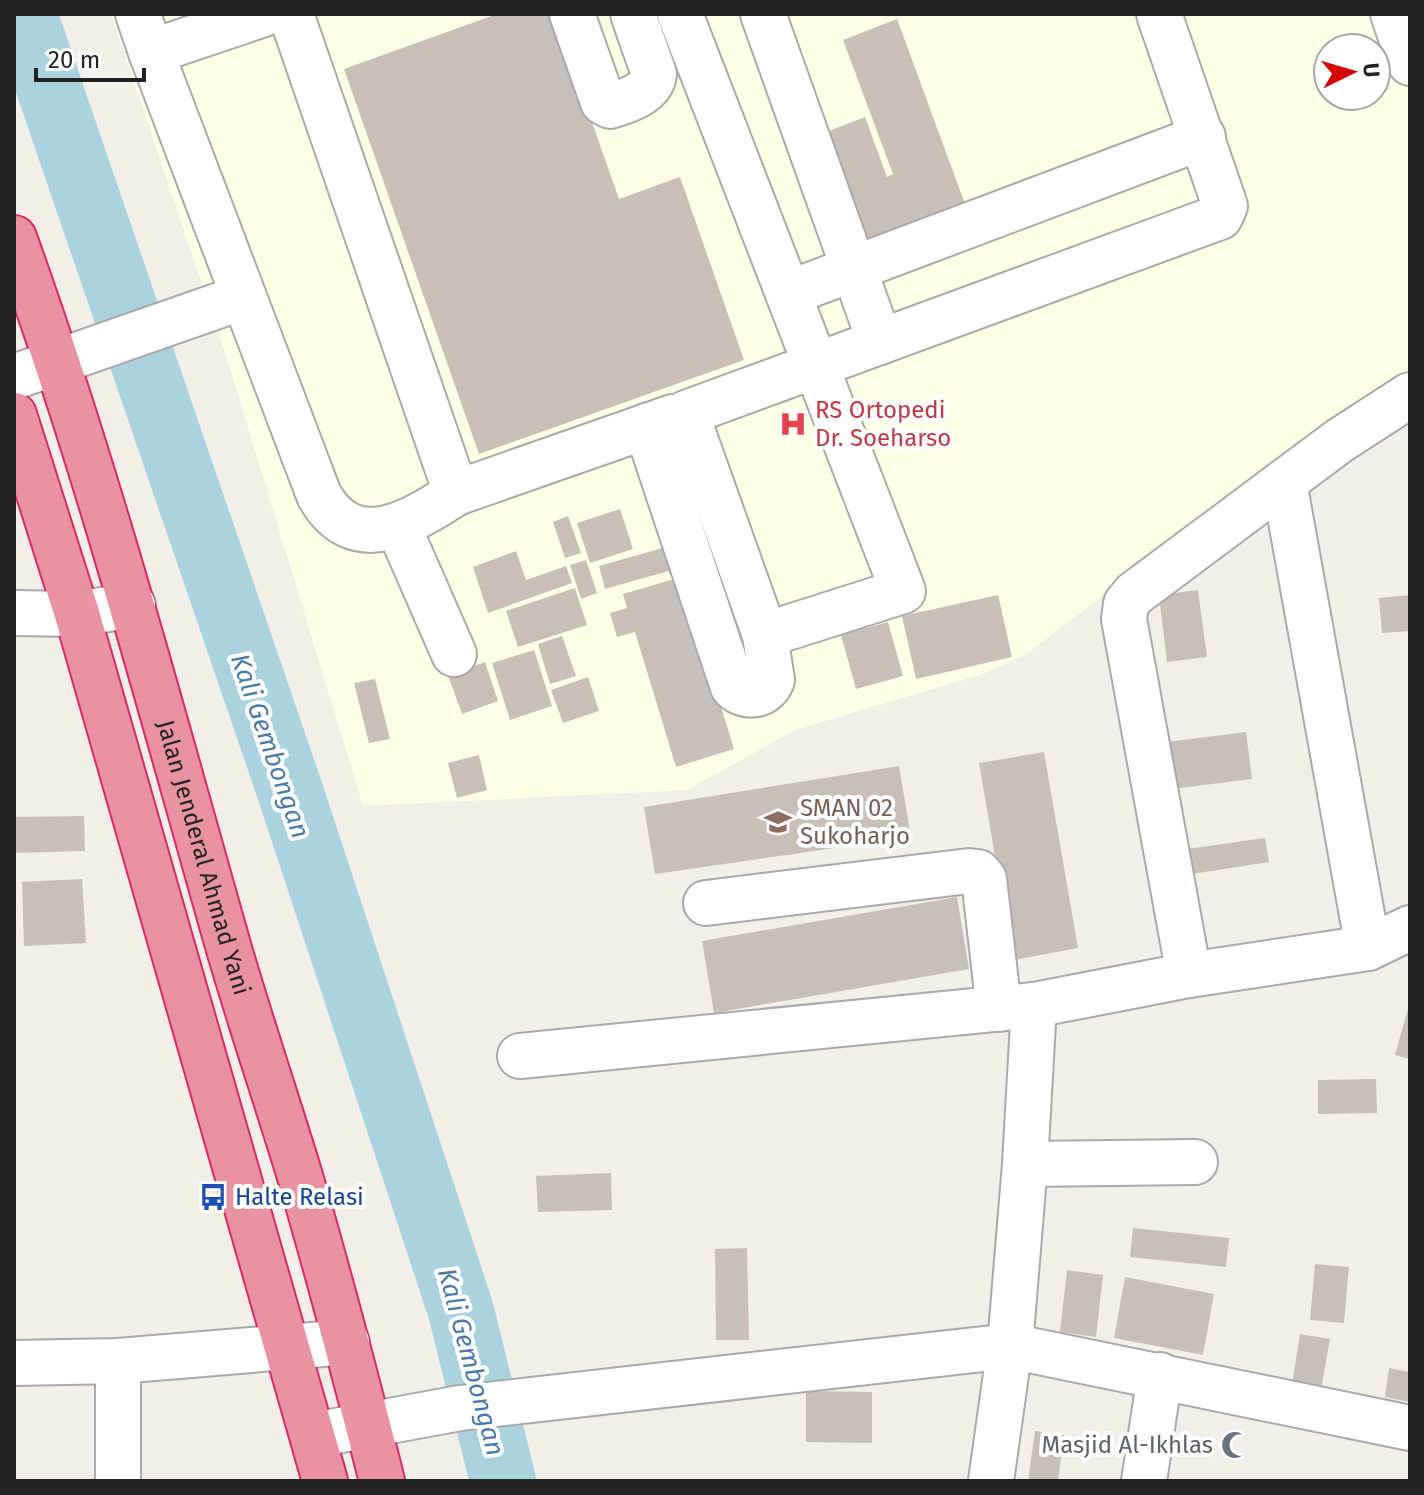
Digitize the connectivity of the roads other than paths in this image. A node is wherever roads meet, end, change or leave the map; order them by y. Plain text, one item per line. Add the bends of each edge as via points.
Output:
1 (264, 14) edge
2 (291, 14) edge
3 (572, 14) edge
4 (633, 14) edge
5 (680, 14) edge
6 (763, 14) edge
7 (1159, 14) edge
8 (1393, 14) edge
9 (211, 23) edge
10 (145, 33) edge
11 (1410, 63) edge
12 (1203, 137) junction
13 (14, 238) edge
14 (852, 269) junction
15 (789, 293) junction
16 (232, 301) junction
17 (880, 342) junction
18 (59, 363) junction
19 (817, 365) junction
20 (14, 377) edge
21 (1410, 395) edge
22 (14, 415) edge
23 (666, 419) junction
24 (1284, 482) junction
25 (456, 493) junction
26 (398, 526) junction
27 (133, 605) junction
28 (14, 613) edge
29 (77, 614) junction
30 (765, 635) junction
31 (454, 654) dead end
32 (706, 903) dead end
33 (1410, 928) edge
34 (1368, 948) junction
35 (1189, 975) junction
36 (1017, 1007) junction
37 (520, 1056) dead end
38 (1195, 1162) dead end
39 (1025, 1164) junction
40 (347, 1342) junction
41 (1010, 1346) junction
42 (289, 1348) junction
43 (118, 1361) junction
44 (14, 1363) edge
45 (1160, 1375) junction
46 (367, 1423) junction
47 (1410, 1428) edge
48 (314, 1435) junction
49 (118, 1481) edge
50 (325, 1481) edge
51 (382, 1481) edge
52 (991, 1481) edge
53 (1144, 1481) edge

1 - 9 street
2 - 25 street
3 - 4 street via 603,102 610,106 653,82
5 - 15 street
6 - 14 street
7 - 12 street
8 - 11 street
9 - 10 street
10 - 16 street
12 - 14 street
12 - 17 street via 1225,206 1220,217
13 - 18 highway, Jalan Jenderal Ahmad Yani
14 - 15 street
14 - 17 street
15 - 19 street
16 - 18 street
16 - 26 street via 327,509 351,525 377,530
17 - 19 street
18 - 20 street
18 - 27 highway, Jalan Jenderal Ahmad Yani
19 - 23 street
19 - 30 street via 903,591
21 - 24 street
22 - 29 highway
23 - 25 street
23 - 30 street
23 - 30 street via 733,687 739,692 754,695 769,687 772,670
24 - 34 street
24 - 35 street via 1126,604 1124,619
25 - 26 street
26 - 31 street
27 - 29 street
27 - 40 highway, Jalan Jenderal Ahmad Yani
28 - 29 street
29 - 42 highway
32 - 36 street via 978,872
33 - 34 street
34 - 35 street
35 - 36 street
36 - 37 street
36 - 39 street
38 - 39 street
39 - 41 street
40 - 42 street
40 - 46 highway, Jalan Jenderal Ahmad Yani
41 - 45 street
41 - 46 street via 570,1394
41 - 52 street
42 - 43 street
42 - 48 highway
43 - 44 street
43 - 49 street
45 - 47 street
45 - 53 street
46 - 48 street
46 - 51 highway, Jalan Jenderal Ahmad Yani
48 - 50 highway

